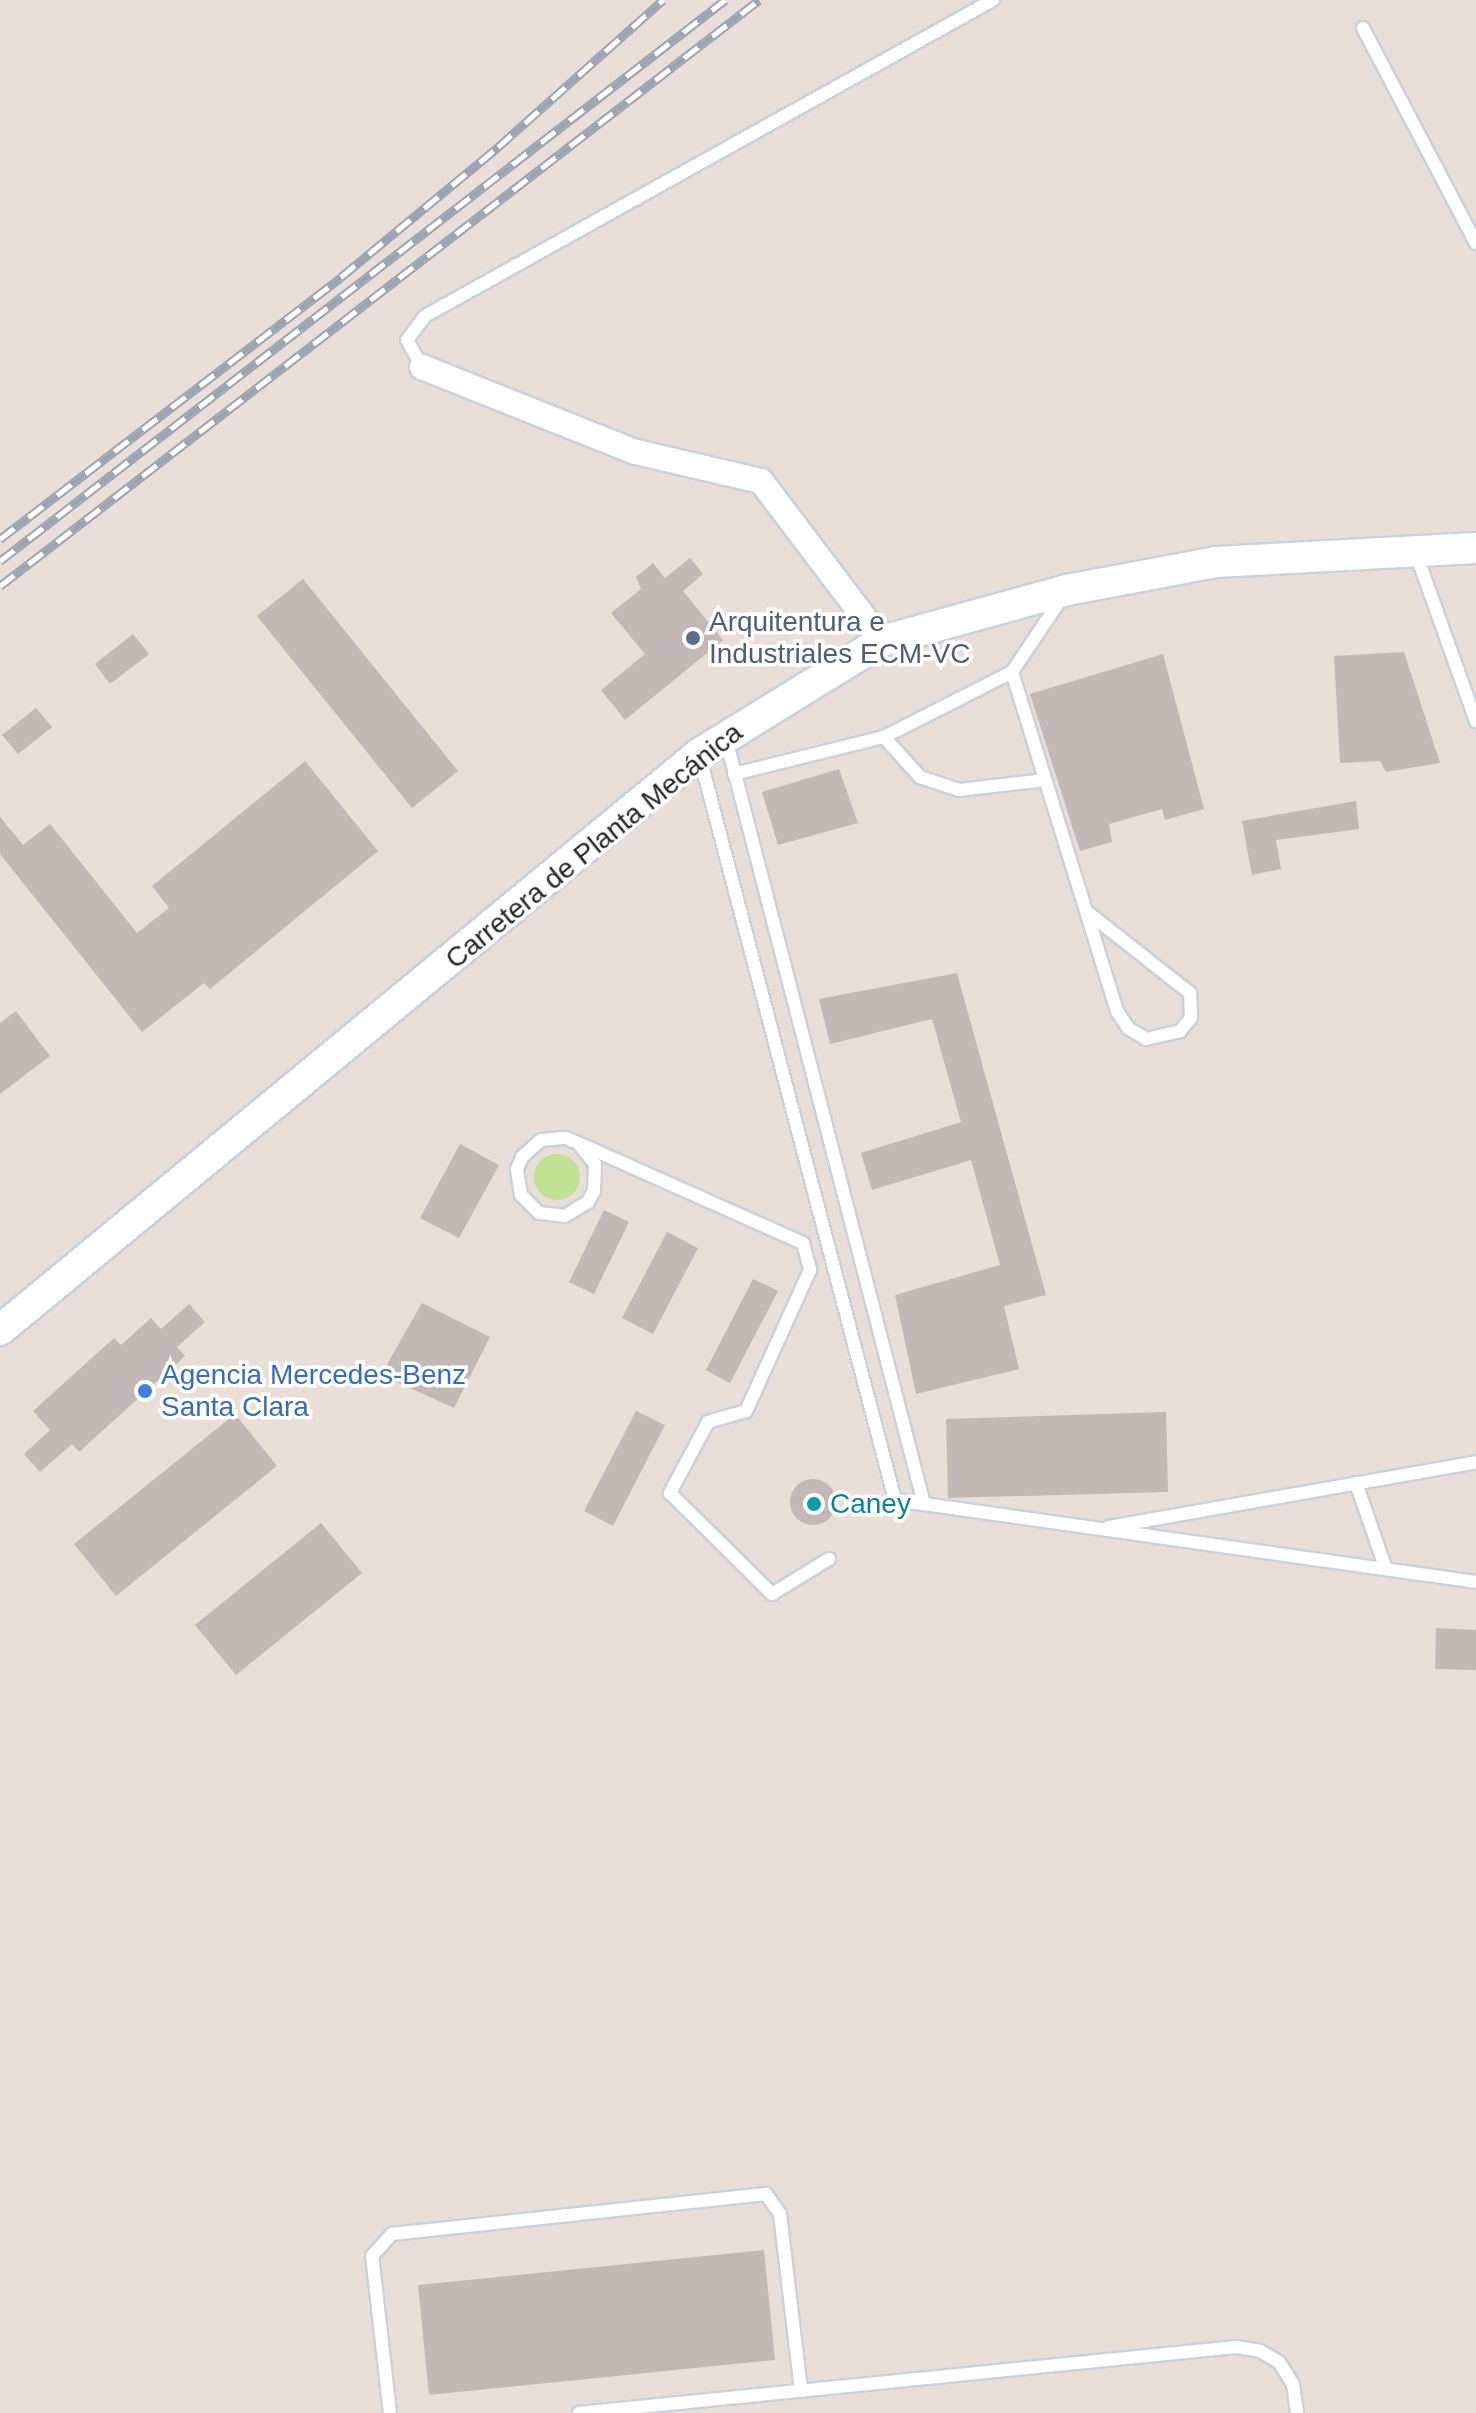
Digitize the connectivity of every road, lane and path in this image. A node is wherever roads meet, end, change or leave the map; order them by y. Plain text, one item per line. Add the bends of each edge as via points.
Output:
1 (993, 0) edge
2 (1363, 28) dead end
3 (1476, 243) edge
4 (422, 367) joint
5 (1414, 548) junction
6 (1476, 548) edge
7 (1067, 590) junction
8 (882, 641) junction
9 (1012, 672) junction
10 (1476, 721) edge
11 (725, 736) junction
12 (884, 737) junction
13 (699, 754) junction
14 (734, 774) junction
15 (1045, 780) junction
16 (1087, 912) junction
17 (578, 1143) junction
18 (0, 1330) edge
19 (1476, 1462) edge
20 (1356, 1483) junction
21 (924, 1504) junction
22 (1098, 1529) junction
23 (829, 1559) dead end
24 (1386, 1569) junction
25 (1476, 1582) edge
26 (801, 2391) junction
27 (390, 2413) edge
28 (579, 2413) edge
29 (1297, 2413) edge

1 - 4 lane via 425,316 407,340
2 - 3 lane
4 - 8 street via 636,452 761,481
5 - 6 street, Carretera de Planta Mecánica
5 - 7 street, Carretera de Planta Mecánica via 1216,562
5 - 10 lane
7 - 8 street, Carretera de Planta Mecánica
7 - 9 lane
8 - 11 street, Carretera de Planta Mecánica
9 - 12 lane
9 - 15 lane
11 - 13 street, Carretera de Planta Mecánica
11 - 14 lane
12 - 14 lane
12 - 15 lane via 920,777 959,790
13 - 18 street, Carretera de Planta Mecánica
13 - 21 lane via 895,1500
14 - 21 lane
15 - 16 lane
16 - 16 lane via 1128,1028 1146,1039 1180,1031 1191,1018 1190,993
17 - 17 lane via 566,1138 541,1140 522,1157 517,1169 521,1195 539,1213 565,1216 588,1202 595,1164
17 - 23 lane via 803,1243 810,1270 746,1411 708,1422 670,1493 772,1594
19 - 20 lane
20 - 22 lane
20 - 24 lane
21 - 22 lane
22 - 24 lane
24 - 25 lane
26 - 27 lane via 780,2214 766,2194 392,2234 372,2256
26 - 28 lane
26 - 29 lane via 1236,2347 1260,2351 1279,2362 1293,2384

